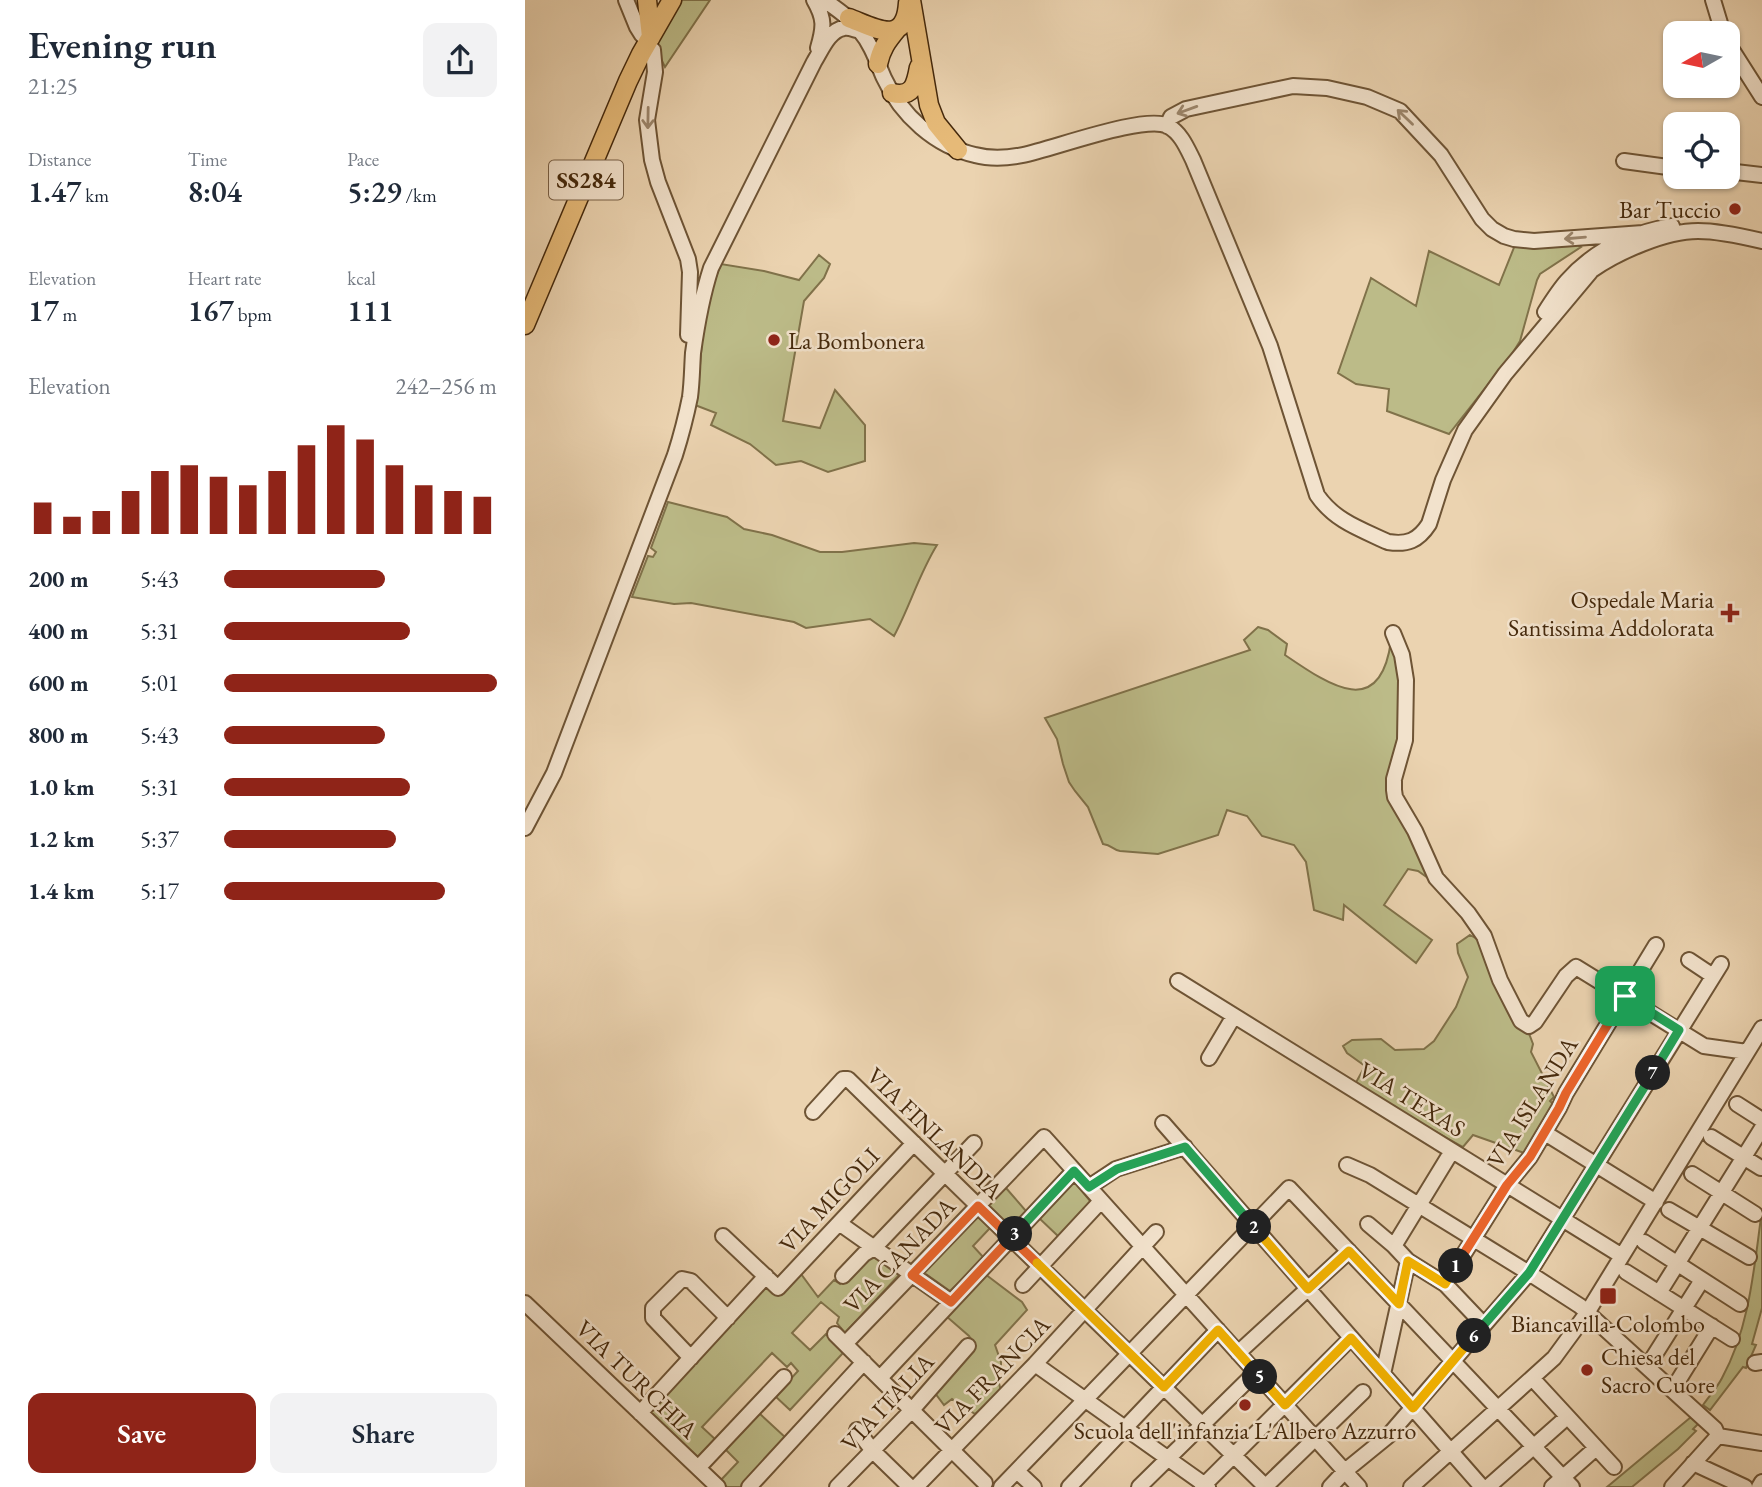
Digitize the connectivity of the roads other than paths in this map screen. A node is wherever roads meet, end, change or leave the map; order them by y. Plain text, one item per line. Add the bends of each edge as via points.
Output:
1 (626, 0) edge
2 (647, 0) edge
3 (672, 0) edge
4 (814, 0) edge
5 (824, 0) edge
6 (909, 0) edge
7 (1713, 0) edge
8 (849, 19) junction
9 (1719, 21) edge
10 (897, 29) junction
11 (826, 34) junction
12 (649, 41) junction
13 (920, 59) junction
14 (1740, 62) edge
15 (878, 64) junction
16 (892, 93) junction
17 (1762, 97) edge
18 (1167, 126) junction
19 (958, 150) junction
20 (1624, 161) dead end
21 (1663, 166) edge
22 (1740, 172) edge
23 (1762, 175) edge
24 (1643, 233) junction
25 (1762, 234) edge
26 (1762, 241) edge
27 (525, 325) edge
28 (693, 354) junction
29 (1505, 374) junction
30 (1393, 633) dead end
31 (525, 828) edge
32 (1656, 945) dead end
33 (1689, 960) dead end
34 (1178, 981) dead end
35 (1625, 996) junction
36 (1234, 1016) junction
37 (1762, 1028) edge
38 (1679, 1030) junction
39 (1747, 1052) junction
40 (1209, 1058) dead end
41 (1737, 1104) dead end
42 (813, 1112) dead end
43 (1762, 1120) edge
44 (1163, 1123) dead end
45 (1762, 1128) edge
46 (1545, 1133) junction
47 (1711, 1137) dead end
48 (913, 1143) junction
49 (974, 1143) dead end
50 (1185, 1147) junction
51 (1453, 1151) junction
52 (1744, 1158) junction
53 (1347, 1165) dead end
54 (1596, 1165) junction
55 (1761, 1168) edge
56 (1074, 1171) junction
57 (945, 1174) junction
58 (1692, 1174) dead end
59 (1507, 1185) junction
60 (1089, 1187) junction
61 (1722, 1193) junction
62 (1101, 1201) junction
63 (1656, 1202) junction
64 (1419, 1205) junction
65 (978, 1206) junction
66 (1669, 1210) dead end
67 (1755, 1214) dead end
68 (1562, 1219) junction
69 (839, 1223) junction
70 (1368, 1224) dead end
71 (1253, 1225) junction
72 (1700, 1228) junction
73 (1156, 1232) dead end
74 (723, 1236) dead end
75 (1011, 1238) junction
76 (1473, 1238) junction
77 (1644, 1242) dead end
78 (1394, 1246) junction
79 (1143, 1247) junction
80 (874, 1248) junction
81 (1349, 1251) junction
82 (1622, 1256) junction
83 (1749, 1257) dead end
84 (1408, 1261) junction
85 (1677, 1264) junction
86 (1040, 1267) junction
87 (1626, 1272) dead end
88 (1529, 1273) junction
89 (912, 1275) junction
90 (766, 1276) junction
91 (843, 1276) dead end
92 (1702, 1280) junction
93 (1445, 1284) junction
94 (1023, 1285) dead end
95 (1308, 1289) junction
96 (1659, 1293) junction
97 (1186, 1295) junction
98 (951, 1302) junction
99 (525, 1303) edge
100 (1399, 1304) junction
101 (1740, 1304) dead end
102 (1684, 1308) junction
103 (1085, 1310) junction
104 (1587, 1313) junction
105 (728, 1318) junction
106 (1484, 1325) junction
107 (1712, 1326) junction
108 (1218, 1330) junction
109 (1351, 1338) junction
110 (1732, 1339) dead end
111 (968, 1346) dead end
112 (1238, 1353) junction
113 (1130, 1354) junction
114 (691, 1357) junction
115 (1453, 1361) junction
116 (864, 1363) junction
117 (1035, 1364) junction
118 (1647, 1367) junction
119 (1256, 1372) junction
120 (1383, 1374) junction
121 (784, 1377) dead end
122 (880, 1378) junction
123 (1532, 1378) junction
124 (1164, 1387) junction
125 (1673, 1390) junction
126 (1363, 1392) dead end
127 (1086, 1400) junction
128 (1285, 1405) junction
129 (1413, 1408) junction
130 (1498, 1409) junction
131 (912, 1410) junction
132 (640, 1413) junction
133 (1567, 1416) junction
134 (1202, 1425) junction
135 (1125, 1428) junction
136 (857, 1430) dead end
137 (1718, 1436) junction
138 (1315, 1438) junction
139 (1762, 1443) edge
140 (1534, 1446) junction
141 (1596, 1448) junction
142 (951, 1450) junction
143 (873, 1451) junction
144 (1451, 1451) junction
145 (1234, 1455) junction
146 (1168, 1458) junction
147 (1693, 1463) junction
148 (1614, 1467) dead end
149 (698, 1468) junction
150 (1017, 1471) junction
151 (1345, 1471) junction
152 (1762, 1482) edge
153 (1563, 1484) edge
154 (1416, 1485) edge
155 (985, 1486) edge
156 (1205, 1486) edge
157 (718, 1487) edge
158 (749, 1487) edge
159 (838, 1487) edge
160 (910, 1487) edge
161 (916, 1487) edge
162 (1000, 1487) edge
163 (1034, 1487) edge
164 (1069, 1487) edge
165 (1139, 1487) edge
166 (1266, 1487) edge
167 (1330, 1487) edge
168 (1359, 1487) edge
169 (1482, 1487) edge
170 (1488, 1487) edge
171 (1672, 1487) edge
172 (1745, 1487) edge
173 (1759, 1487) edge

1 - 12 street via 637,27
2 - 12 main road
3 - 12 main road, SS284
4 - 11 street
5 - 8 street
6 - 10 main road via 904,23
6 - 13 main road
7 - 9 street
8 - 10 main road via 889,32
8 - 11 street via 846,27
8 - 11 street via 827,20
8 - 15 street via 868,41
10 - 15 main road
11 - 28 street via 711,268
12 - 27 main road, SS284
12 -> 28 street via 655,72 647,128 655,171 688,259 688,340
13 - 16 main road via 911,90
13 - 19 main road via 936,123
14 - 17 street
15 - 16 street
16 - 19 street via 921,128
18 - 19 street via 1143,123 1024,155 977,156
24 -> 18 street via 1534,241 1504,236 1482,219 1441,155 1400,111 1327,88 1293,86 1186,109 1171,117
18 - 29 street via 1183,140 1193,160 1270,346 1317,495 1335,515 1388,542 1416,540 1429,524 1465,430
20 - 21 street
22 - 23 street
24 - 25 street via 1697,224
24 - 29 street via 1600,251 1567,281
26 - 29 street via 1718,233 1679,233 1605,261 1574,290
28 - 31 street via 685,421 664,485 554,773
30 - 35 street via 1406,680 1405,740 1394,779 1399,806 1436,878 1484,936 1521,1021 1529,1026 1535,1022 1576,967
32 - 35 street, VIA ISLANDA
33 - 38 street via 1717,970
34 - 36 street, VIA TEXAS
35 - 38 street
35 - 46 street, VIA ISLANDA
36 - 40 street
36 - 51 street, VIA TEXAS
37 - 39 street
38 - 39 street via 1704,1046
38 - 54 street
39 - 63 street
41 - 43 street
42 - 48 street, VIA FINLANDIA via 848,1079
44 - 50 street
45 - 52 street
46 - 54 street
46 - 59 street, VIA ISLANDA
47 - 52 street
48 - 57 street, VIA FINLANDIA
48 - 69 street, VIA MIGOLI
49 - 57 street
50 - 60 street via 1117,1169
50 - 71 street
51 - 59 street, VIA TEXAS
51 - 64 street
52 - 55 street
52 - 61 street
53 - 64 street
54 - 63 street
54 - 68 street
56 - 60 street
56 - 65 street, VIA CANADA via 1044,1137
56 - 75 street
57 - 65 street, VIA FINLANDIA
57 - 80 street
58 - 61 street
59 - 68 street, VIA TEXAS
59 - 76 street, VIA ISLANDA
60 - 62 street
61 - 67 street
61 - 72 street
62 - 79 street
62 - 86 street
63 - 82 street
64 - 76 street
64 - 78 street
65 - 75 street, VIA FINLANDIA
65 - 89 street, VIA CANADA
66 - 72 street
68 - 82 street, VIA TEXAS
68 - 88 street
69 - 80 street
69 - 90 street, VIA MIGOLI via 778,1288
70 - 78 street
71 - 81 street via 1289,1188
71 - 95 street
71 - 97 street
72 - 83 street
72 - 85 street
73 - 79 street, VIA FRANCIA
74 - 90 street
75 - 86 street, VIA FINLANDIA
75 - 98 street
76 - 88 street
76 - 93 street, VIA ISLANDA
77 - 85 street
78 - 84 street
79 - 97 street
79 - 103 street, VIA FRANCIA
80 - 89 street
80 - 91 street
81 - 95 street
81 - 100 street
82 - 104 street
84 - 93 street
84 - 100 street
85 - 92 street
85 - 96 street
86 - 94 street
86 - 103 street, VIA FINLANDIA
87 - 96 street
88 - 104 street
88 - 106 street
89 - 98 street
89 - 116 street, VIA CANADA via 840,1339
90 - 105 street
92 - 101 street
92 - 102 street
93 - 106 street
95 - 109 street
95 - 112 street
96 - 102 street
97 - 108 street
97 - 113 street
98 - 122 street
99 - 132 street, VIA TURCHIA
100 - 115 street
100 - 120 street
102 - 107 street
102 - 118 street
103 - 113 street, VIA FINLANDIA
103 - 117 street, VIA FRANCIA
104 - 118 street
104 - 123 street
105 - 114 street
105 - 114 street via 691,1282 682,1279 653,1308 653,1318
106 - 115 street
107 - 110 street
107 - 125 street
108 - 112 street
108 - 124 street
109 - 120 street
109 - 128 street
111 - 131 street, VIA ITALIA
112 - 119 street
113 - 124 street, VIA FINLANDIA
113 - 127 street
114 - 132 street
115 - 129 street
115 - 130 street
116 - 122 street
116 - 158 street
117 - 127 street
117 - 142 street, VIA FRANCIA
118 - 125 street
119 - 128 street
119 - 134 street
120 - 129 street
121 - 149 street
122 - 131 street
123 - 130 street
123 - 133 street
124 - 134 street, VIA FINLANDIA
124 - 135 street
125 - 137 street
126 - 138 street
127 - 135 street
127 - 150 street
128 - 138 street
128 - 145 street
129 - 144 street
129 - 151 street via 1388,1436
130 - 140 street
130 - 144 street
131 - 142 street
131 - 143 street, VIA ITALIA
132 - 149 street, VIA TURCHIA
133 - 140 street
133 - 141 street
134 - 145 street, VIA FINLANDIA
134 - 146 street
135 - 146 street
135 - 164 street
136 - 143 street
137 - 139 street
137 - 147 street
138 - 151 street
138 - 166 street
140 - 153 street
140 - 170 street
141 - 148 street
141 - 153 street
142 - 155 street
142 - 161 street, VIA FRANCIA
143 - 159 street, VIA ITALIA
143 - 160 street
144 - 154 street
144 - 169 street
145 - 156 street
145 - 166 street, VIA FINLANDIA
146 - 156 street
146 - 165 street
147 - 171 street
147 - 172 street
149 - 157 street, VIA TURCHIA
150 - 162 street
150 - 163 street
151 - 167 street
151 - 168 street
152 - 173 street

